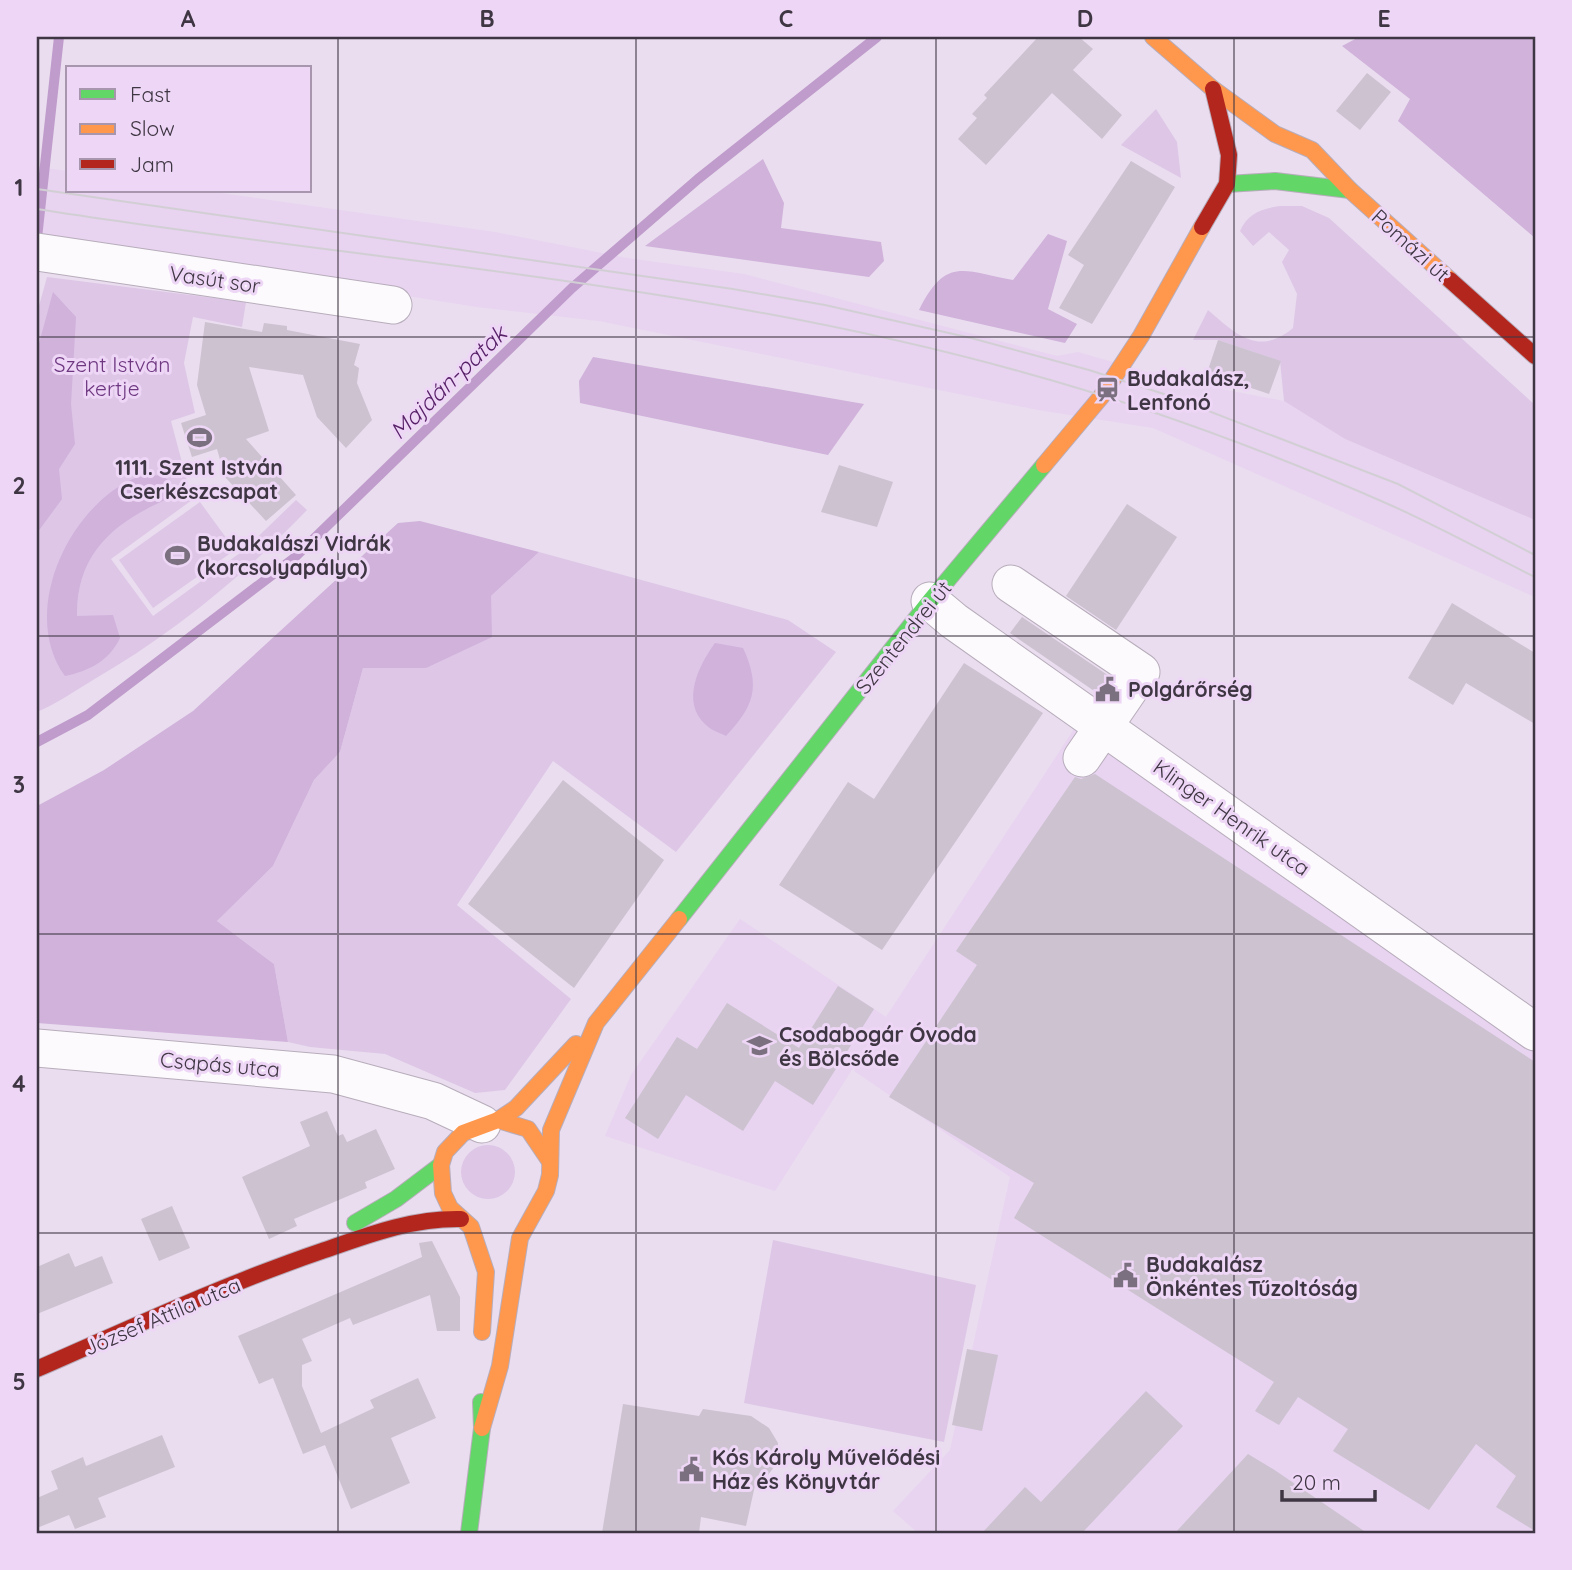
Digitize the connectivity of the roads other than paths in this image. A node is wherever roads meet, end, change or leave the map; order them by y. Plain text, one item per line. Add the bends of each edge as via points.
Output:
1 (1153, 37) edge
2 (1213, 89) junction
3 (1275, 134) junction
4 (1240, 147) junction
5 (1266, 181) junction
6 (1227, 184) junction
7 (1350, 190) junction
8 (42, 253) edge
9 (393, 305) dead end
10 (1535, 356) edge
11 (1011, 584) dead end
12 (930, 601) junction
13 (1104, 727) junction
14 (1082, 758) dead end
15 (596, 1023) junction
16 (1535, 1032) edge
17 (37, 1048) edge
18 (401, 1094) junction
19 (490, 1122) junction
20 (443, 1159) junction
21 (549, 1160) junction
22 (533, 1212) junction
23 (466, 1223) junction
24 (287, 1262) junction
25 (481, 1351) dead end
26 (37, 1369) edge
27 (480, 1377) dead end
28 (482, 1428) junction
29 (469, 1533) edge

1 - 2 main road, Pomázi út
2 - 3 main road, Pomázi út
2 - 4 main road
3 - 4 main road
3 - 7 main road, Pomázi út via 1312,150
4 - 5 main road via 1250,176
4 - 6 main road, Szentendrei út
5 - 6 main road
5 - 7 main road
6 - 12 main road, Szentendrei út via 1115,379
7 - 10 main road, Pomázi út
8 - 9 street, Vasút sor
11 - 13 street via 1141,672
12 - 13 street, Klinger Henrik utca
12 - 15 main road, Szentendrei út
13 - 14 street
13 - 16 street, Klinger Henrik utca
15 - 19 main road via 516,1108
15 - 21 main road, Szentendrei út via 551,1130
17 - 18 street, Csapás utca via 333,1074
18 - 19 street, Csapás utca
18 - 20 street, Csapás utca via 438,1130
19 - 20 main road via 463,1133
19 - 21 main road via 528,1129
20 - 23 main road via 443,1193 450,1208
20 - 24 main road via 396,1199
21 - 22 main road via 546,1191
22 - 23 main road via 496,1228
22 - 28 main road via 520,1238 500,1366
23 - 24 main road via 430,1217
23 - 25 main road via 486,1272
24 - 26 main road, József Attila utca
27 - 28 main road
28 - 29 main road

